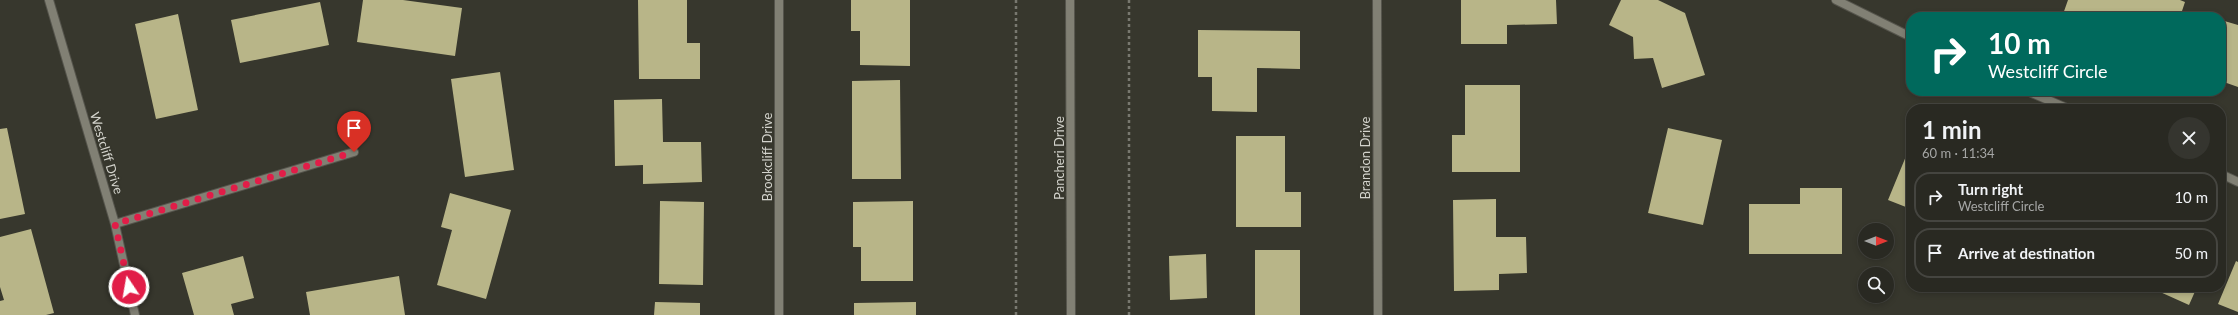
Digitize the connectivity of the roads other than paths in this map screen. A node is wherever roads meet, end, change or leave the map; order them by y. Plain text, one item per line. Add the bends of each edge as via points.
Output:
1 (49, 0) edge
2 (779, 0) edge
3 (1070, 0) edge
4 (1376, 0) edge
5 (1836, 0) edge
6 (1906, 35) edge
7 (2039, 96) edge
8 (2057, 104) edge
9 (354, 152) dead end
10 (2226, 176) edge
11 (2238, 182) edge
12 (115, 224) junction
13 (135, 315) edge
14 (778, 315) edge
15 (1071, 315) edge
16 (1378, 315) edge

1 - 12 street, Westcliff Drive
2 - 14 street, Brookcliff Drive
3 - 15 street, Pancheri Drive
4 - 16 street, Brandon Drive
5 - 6 street
7 - 8 street
9 - 12 street
10 - 11 street
12 - 13 street, Westcliff Drive

